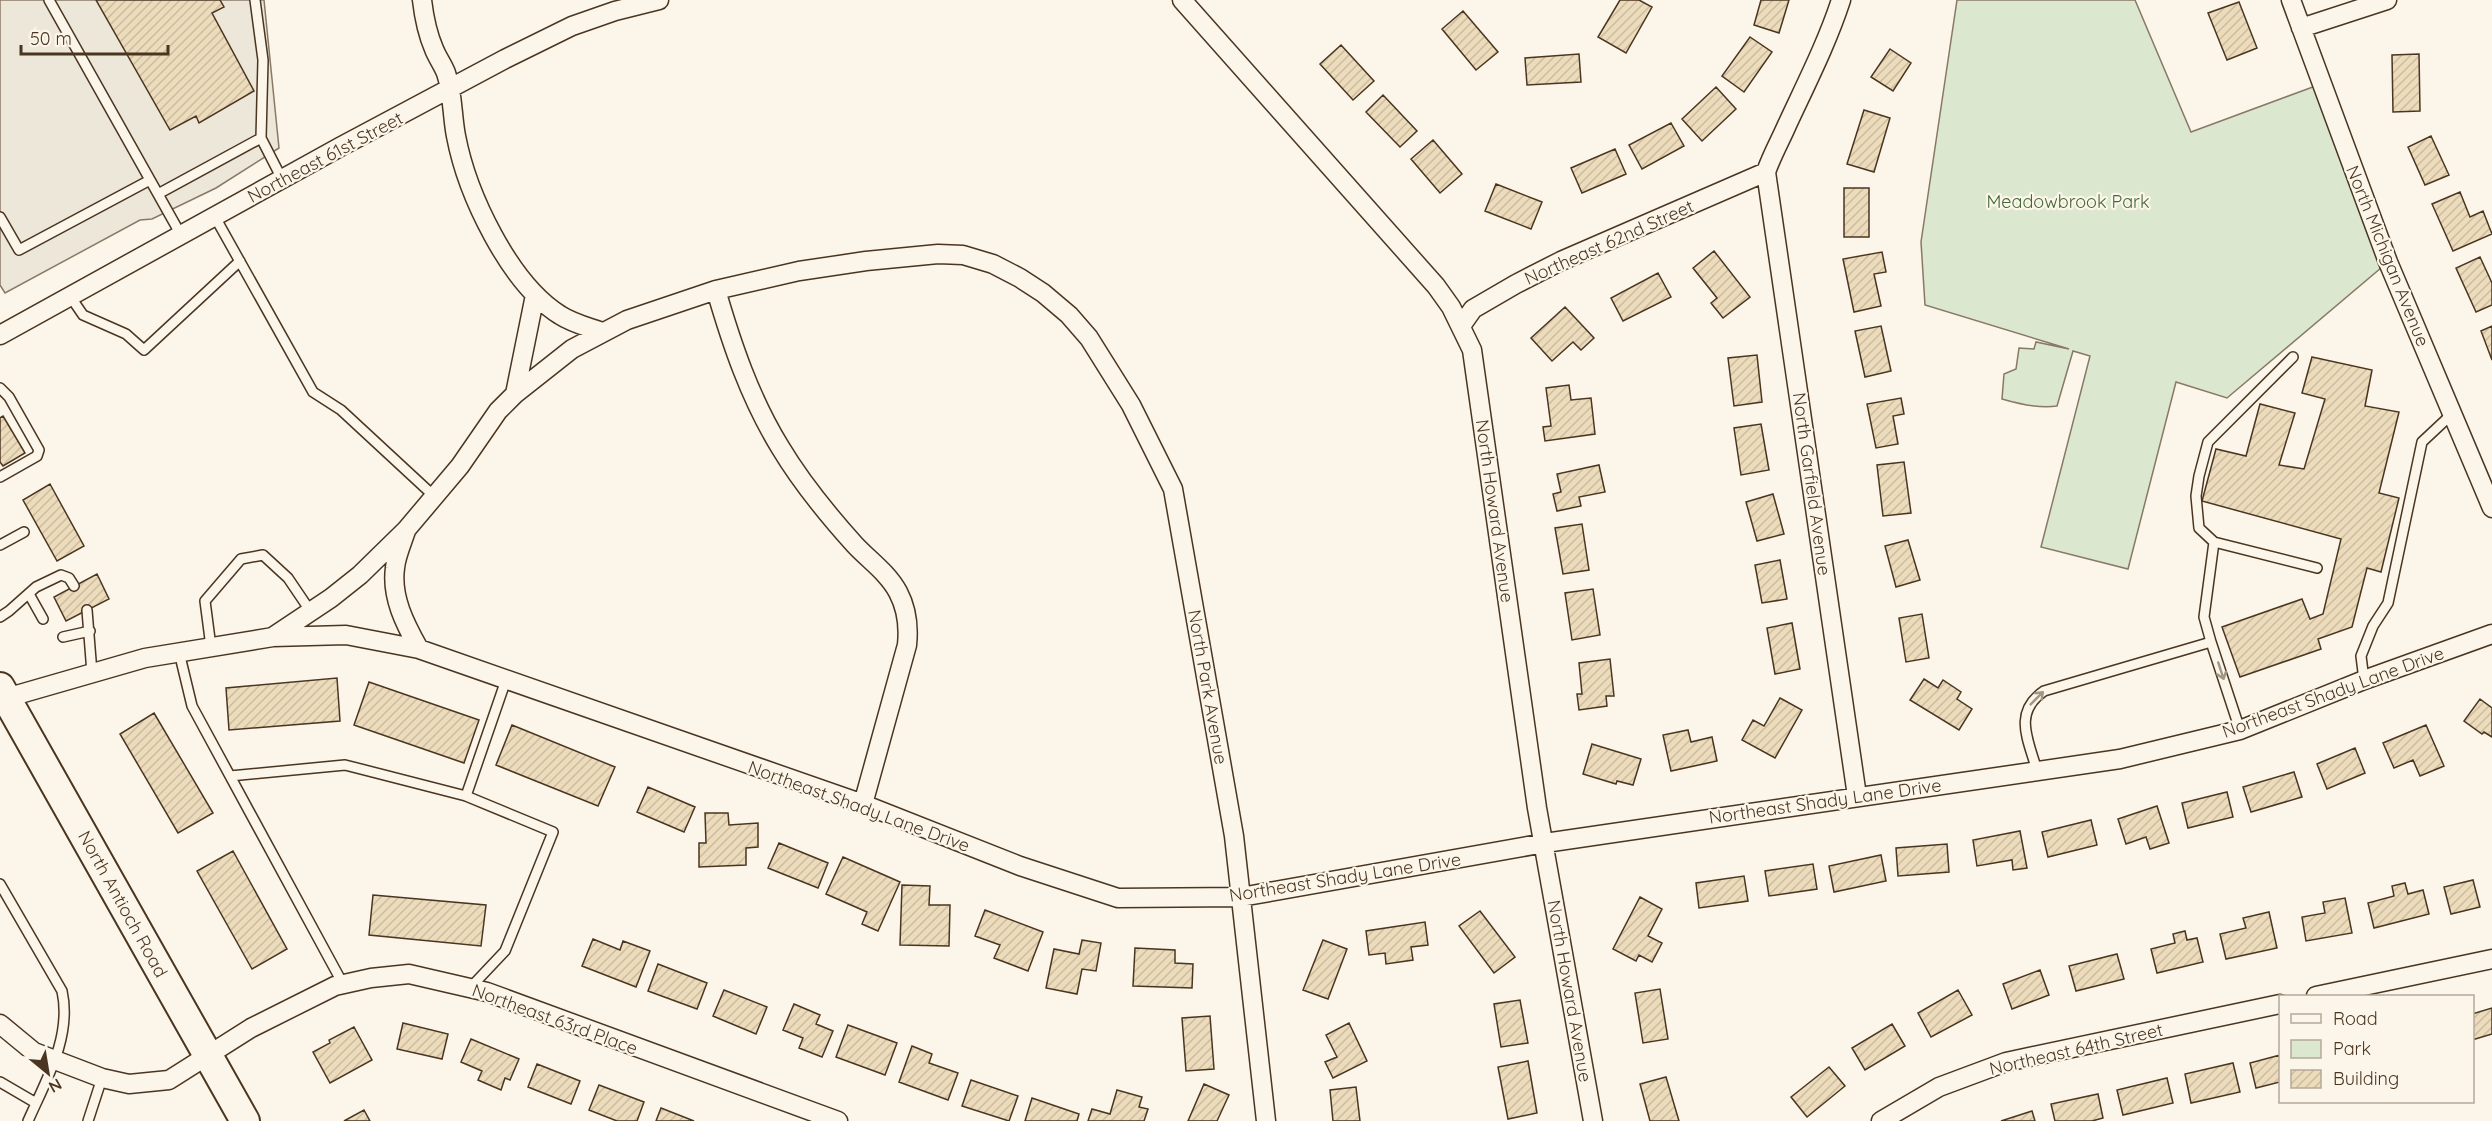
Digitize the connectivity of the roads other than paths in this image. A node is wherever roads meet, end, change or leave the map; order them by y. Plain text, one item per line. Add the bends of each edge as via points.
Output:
1 (49, 0) edge
2 (255, 0) edge
3 (422, 0) edge
4 (659, 0) edge
5 (1182, 0) edge
6 (1841, 0) edge
7 (2290, 0) edge
8 (2387, 0) edge
9 (2301, 28) junction
10 (450, 90) junction
11 (261, 138) junction
12 (1766, 172) junction
13 (282, 179) junction
14 (150, 180) junction
15 (158, 194) junction
16 (0, 217) edge
17 (215, 217) junction
18 (181, 235) junction
19 (240, 261) junction
20 (716, 290) junction
21 (535, 295) junction
22 (70, 296) junction
23 (1461, 326) junction
24 (602, 332) junction
25 (0, 335) edge
26 (2293, 357) dead end
27 (0, 388) edge
28 (515, 394) junction
29 (2453, 413) junction
30 (0, 477) edge
31 (435, 497) junction
32 (2492, 508) edge
33 (406, 530) junction
34 (24, 532) dead end
35 (2214, 542) junction
36 (0, 545) edge
37 (2317, 567) dead end
38 (74, 586) dead end
39 (29, 594) junction
40 (87, 610) dead end
41 (311, 612) junction
42 (0, 617) edge
43 (43, 619) dead end
44 (90, 631) junction
45 (2492, 634) edge
46 (63, 637) dead end
47 (273, 637) junction
48 (2211, 642) junction
49 (211, 647) junction
50 (419, 649) junction
51 (179, 652) junction
52 (92, 673) junction
53 (507, 680) junction
54 (2364, 680) junction
55 (3, 692) edge
56 (2240, 730) junction
57 (2037, 771) junction
58 (230, 776) junction
59 (466, 796) junction
60 (1857, 796) junction
61 (863, 804) junction
62 (1545, 843) junction
63 (0, 884) edge
64 (1241, 897) junction
65 (2492, 960) edge
66 (343, 984) junction
67 (470, 988) junction
68 (2321, 995) edge
69 (2279, 1004) edge
70 (0, 1024) edge
71 (208, 1055) junction
72 (55, 1060) junction
73 (102, 1078) junction
74 (0, 1082) edge
75 (36, 1103) junction
76 (27, 1121) edge
77 (88, 1121) edge
78 (245, 1121) edge
79 (838, 1121) edge
80 (1266, 1121) edge
81 (1593, 1121) edge
82 (1881, 1121) edge

1 - 14 lane
2 - 11 lane via 263,60
3 - 10 street via 427,29
4 - 10 street, Northeast 61st Street via 572,26
5 - 23 street, North Howard Avenue via 1436,286
6 - 12 street
7 - 9 street, North Michigan Avenue
8 - 9 street
9 - 29 street, North Michigan Avenue via 2377,234
10 - 13 street, Northeast 61st Street
10 - 21 street via 456,138 471,184 513,269
11 - 13 lane
11 - 15 lane
12 - 23 street, Northeast 62nd Street via 1561,261 1473,309
12 - 60 street, North Garfield Avenue
13 - 17 street, Northeast 61st Street
14 - 15 lane
14 - 16 lane via 19,250
15 - 18 lane
17 - 18 street, Northeast 61st Street
17 - 19 lane
18 - 22 street, Northeast 61st Street
19 - 22 lane via 144,350 126,334 83,315
19 - 31 lane via 313,392 341,410
20 - 24 street, North Park Avenue
20 - 61 street via 732,344 779,446 834,522 891,581 904,605 907,645
20 - 64 street, North Park Avenue via 866,261 963,255 993,264 1043,293 1089,338 1131,405 1173,489 1234,836
21 - 24 street via 562,316
21 - 28 street
22 - 25 street, Northeast 61st Street
23 - 62 street, North Howard Avenue via 1472,350
24 - 28 street, North Park Avenue via 572,349
26 - 35 lane via 2208,442 2196,496 2199,528
27 - 30 lane via 39,450 37,456
28 - 31 street, North Park Avenue
29 - 32 street, North Michigan Avenue
29 - 54 lane via 2422,442 2388,603 2361,656
31 - 33 street, North Park Avenue
33 - 41 street, North Park Avenue via 360,575
33 - 50 street via 395,568 396,594 402,619
34 - 36 lane
35 - 37 lane
35 - 48 lane via 2204,617
38 - 39 lane via 61,575
39 - 42 lane
39 - 43 lane
40 - 44 lane
41 - 47 street, North Park Avenue
41 - 49 lane via 288,578 263,555 241,559 204,601
44 - 46 lane
44 - 52 lane
45 - 54 street, Northeast Shady Lane Drive
47 - 49 street, Northeast Shady Lane Drive
47 - 50 street, Northeast Shady Lane Drive via 346,635
48 -> 56 lane
57 -> 48 lane via 2024,719 2032,699 2044,691
49 - 51 street, Northeast Shady Lane Drive
50 - 53 street, Northeast Shady Lane Drive
51 - 52 street, Northeast Shady Lane Drive
51 - 58 lane via 192,705
52 - 55 street, Northeast Shady Lane Drive
53 - 59 lane
53 - 61 street, Northeast Shady Lane Drive
54 - 56 street, Northeast Shady Lane Drive
55 - 71 main road, North Antioch Road
56 - 57 street, Northeast Shady Lane Drive via 2120,759
57 - 60 street, Northeast Shady Lane Drive
58 - 59 lane via 345,765
58 - 66 lane
59 - 67 lane via 553,832 505,951
60 - 62 street, Northeast Shady Lane Drive
61 - 64 street, Northeast Shady Lane Drive via 1020,867 1118,898
62 - 64 street, Northeast Shady Lane Drive
62 - 81 street, North Howard Avenue
63 - 72 lane via 62,992 63,1029
64 - 80 street, North Park Avenue
65 - 68 street
66 - 67 street, Northeast 63rd Place via 409,974
66 - 71 street, Northeast 63rd Place via 251,1028
67 - 79 street, Northeast 63rd Place
69 - 82 street, Northeast 64th Street via 2006,1062 1939,1087
70 - 72 street, Northeast 63rd Place via 22,1044
71 - 73 street, Northeast 63rd Place via 169,1080 129,1084
71 - 78 main road, North Antioch Road
72 - 73 street, Northeast 63rd Place
72 - 75 lane
73 - 77 lane
74 - 75 lane
75 - 76 lane

